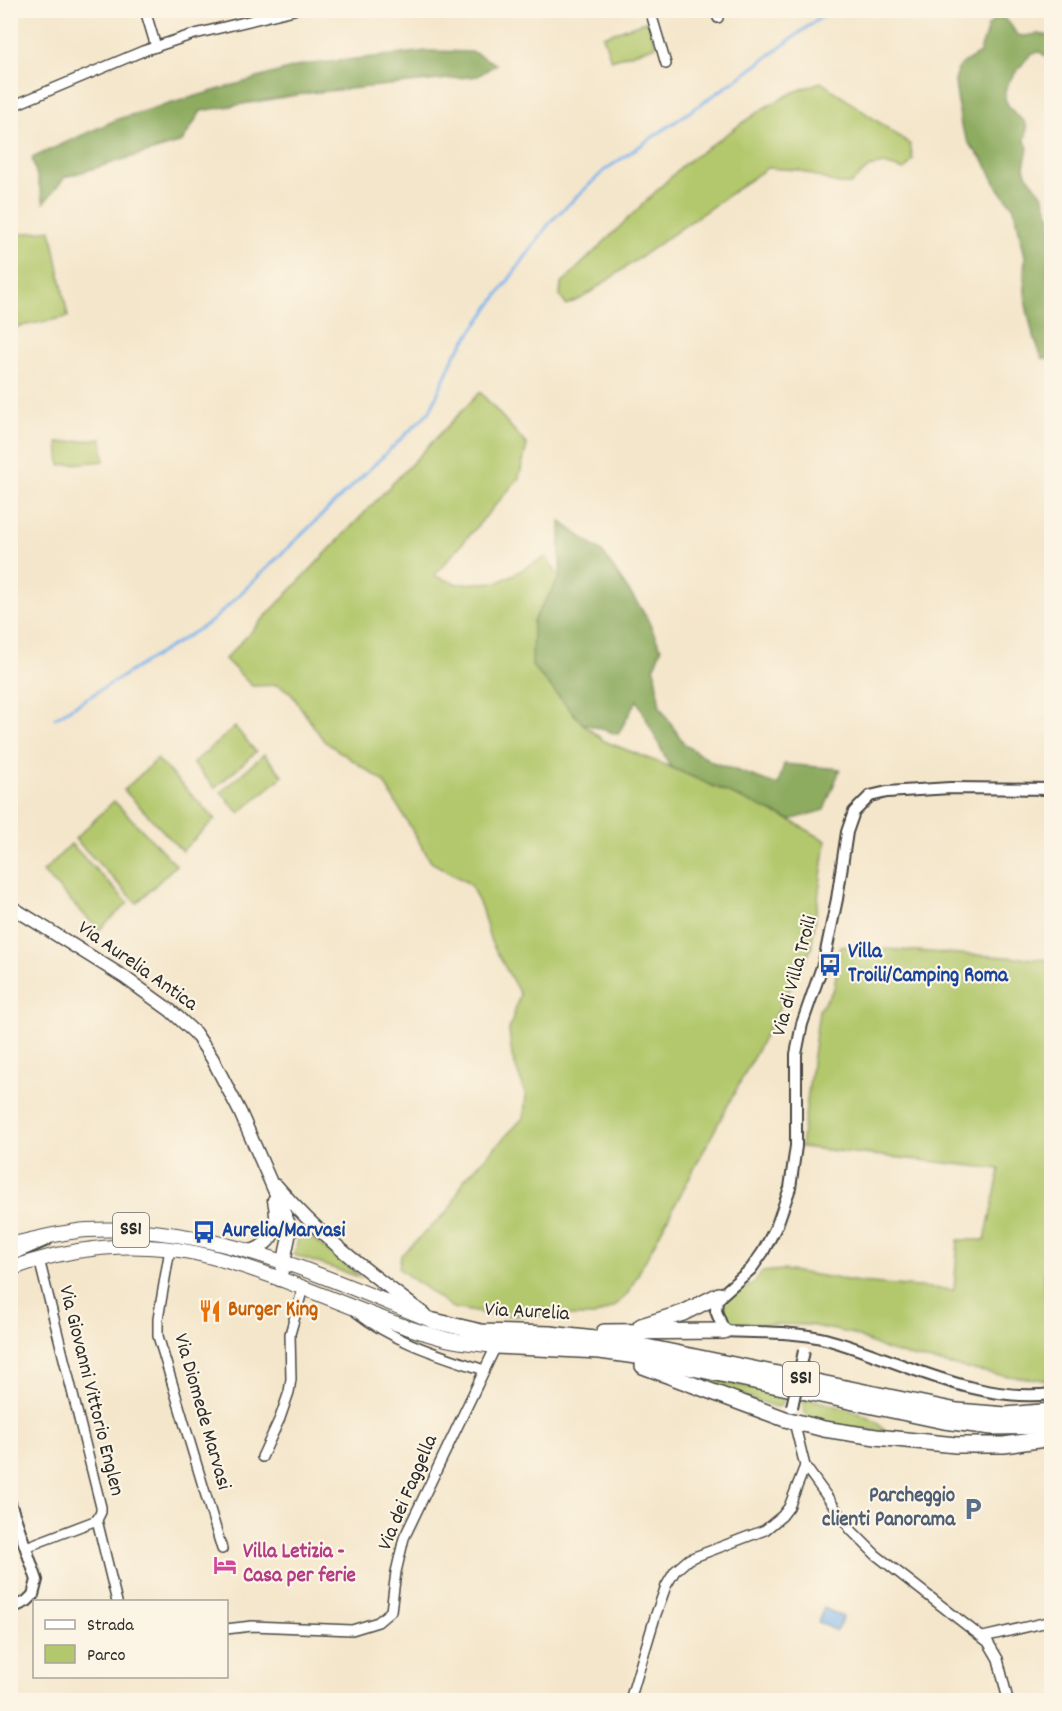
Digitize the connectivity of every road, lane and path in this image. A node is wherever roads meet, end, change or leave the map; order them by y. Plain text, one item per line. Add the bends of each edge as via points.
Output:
1 (145, 10) edge
2 (294, 10) edge
3 (650, 10) edge
4 (156, 47) junction
5 (666, 64) dead end
6 (10, 107) edge
7 (1052, 789) edge
8 (10, 906) edge
9 (268, 1176) junction
10 (290, 1232) junction
11 (55, 1235) junction
12 (10, 1245) edge
13 (170, 1249) junction
14 (339, 1250) junction
15 (251, 1251) junction
16 (10, 1256) edge
17 (34, 1260) junction
18 (284, 1263) junction
19 (10, 1269) edge
20 (10, 1276) edge
21 (280, 1280) junction
22 (303, 1288) junction
23 (719, 1296) junction
24 (345, 1304) junction
25 (434, 1321) junction
26 (724, 1331) junction
27 (618, 1332) junction
28 (550, 1334) junction
29 (809, 1336) junction
30 (496, 1346) junction
31 (600, 1351) junction
32 (484, 1370) junction
33 (1052, 1394) edge
34 (1052, 1411) edge
35 (793, 1414) junction
36 (1052, 1426) edge
37 (1052, 1438) edge
38 (262, 1456) dead end
39 (806, 1466) junction
40 (10, 1503) edge
41 (97, 1520) junction
42 (26, 1547) junction
43 (222, 1549) dead end
44 (117, 1600) edge
45 (10, 1609) edge
46 (1052, 1622) edge
47 (228, 1629) edge
48 (983, 1637) junction
49 (630, 1701) edge
50 (1008, 1701) edge

1 - 4 street
2 - 4 street
3 - 5 street
4 - 6 street
7 - 23 street, Via di Villa Troili via 887,792 870,796 854,812 824,961 797,1043 796,1146 790,1188 777,1225 759,1258
8 - 9 main road, Via Aurelia Antica via 123,977 195,1033 219,1070
9 - 10 main road
9 - 14 main road
9 - 15 main road via 276,1224 268,1240
10 - 14 main road via 295,1228 305,1230
10 - 18 main road
11 - 12 main road, Via Aurelia / SS1
11 - 15 main road, Via Aurelia / SS1 via 157,1231
11 - 16 street
13 - 17 main road, Via Aurelia / SS1 via 99,1247
13 - 21 main road, Via Aurelia / SS1 via 222,1260
13 - 43 street, Via Diomede Marvasi via 158,1336
14 - 25 main road
15 - 18 main road, Via Aurelia / SS1
17 - 19 main road, Via Aurelia / SS1
17 - 20 street, Via Aurelia
17 - 41 street, Via Giovanni Vittorio Englen via 101,1507
18 - 21 main road
18 - 25 main road, Via Aurelia / SS1
21 - 22 main road, Via Aurelia / SS1
22 - 24 main road, Via Aurelia / SS1
22 - 38 street via 290,1334 289,1392
23 - 26 street via 715,1308
23 - 27 highway via 666,1319
24 - 30 main road, Via Aurelia / SS1 via 448,1339
24 - 32 street, Via Aurelia via 393,1336
25 - 28 highway, Via Aurelia / SS1 via 492,1333
26 - 27 highway
26 - 29 street
27 - 28 highway
28 - 34 highway, Via Aurelia / SS1 via 622,1342 957,1411 1006,1415
29 - 33 street via 962,1386
29 - 35 street, bridge
30 - 31 highway, Via Aurelia / SS1
30 - 32 street
31 - 35 highway
31 - 36 highway, Via Aurelia / SS1 via 944,1421 1003,1427
32 - 47 street, Via dei Faggella via 404,1538 392,1605 386,1617 352,1630 252,1626
35 - 37 highway via 825,1429 956,1445 998,1445
35 - 39 street
39 - 48 street via 848,1525 876,1555
39 - 49 street via 789,1507 772,1526 689,1559 675,1570 655,1617
40 - 42 street
41 - 42 street
41 - 44 street, Via Giovanni Vittorio Englen
42 - 45 street via 37,1584 30,1598
46 - 48 street
48 - 50 street via 998,1659

